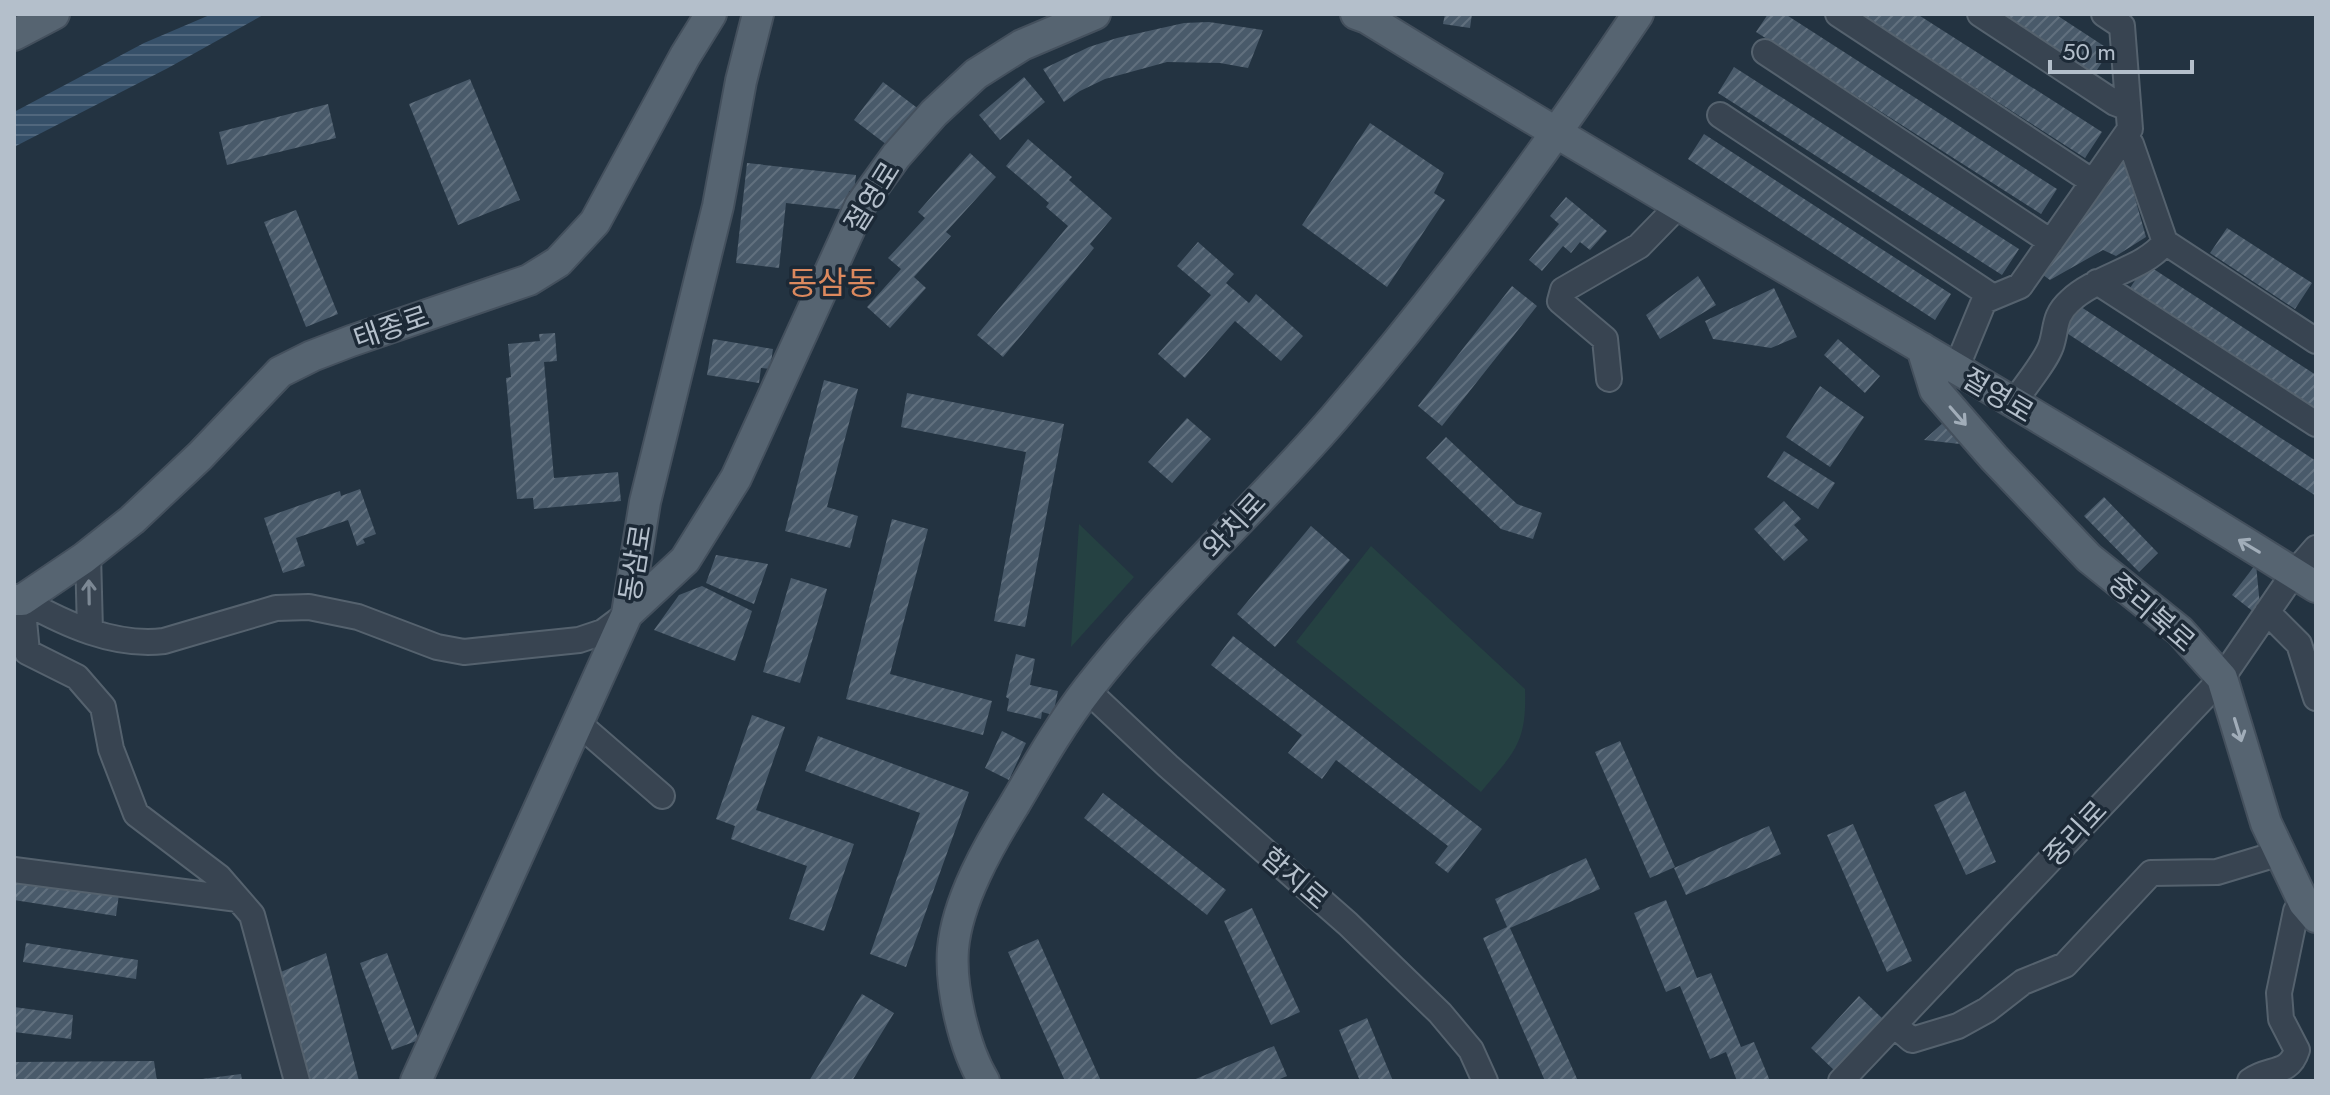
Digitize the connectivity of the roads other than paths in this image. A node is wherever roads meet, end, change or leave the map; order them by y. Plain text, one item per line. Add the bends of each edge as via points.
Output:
1 (54, 14) edge
2 (711, 14) edge
3 (758, 14) edge
4 (1095, 14) edge
5 (1356, 14) edge
6 (1638, 14) edge
7 (1838, 14) edge
8 (1980, 14) edge
9 (2104, 14) edge
10 (14, 35) edge
11 (1765, 52) dead end
12 (2128, 108) junction
13 (1720, 115) dead end
14 (1557, 135) junction
15 (2124, 138) junction
16 (2093, 182) junction
17 (1678, 206) junction
18 (2051, 242) junction
19 (2165, 242) junction
20 (2097, 282) junction
21 (1993, 297) junction
22 (2316, 341) edge
23 (1922, 348) junction
24 (1956, 369) junction
25 (1609, 379) dead end
26 (2018, 407) junction
27 (2316, 424) edge
28 (1994, 458) junction
29 (2316, 548) edge
30 (88, 554) junction
31 (2305, 580) edge
32 (18, 600) edge
33 (2267, 612) junction
34 (627, 614) junction
35 (90, 631) junction
36 (2222, 678) junction
37 (1087, 690) junction
38 (2316, 698) edge
39 (578, 723) junction
40 (662, 796) dead end
41 (2280, 853) junction
42 (14, 870) edge
43 (238, 899) junction
44 (2309, 908) edge
45 (1894, 1025) junction
46 (297, 1081) edge
47 (416, 1081) edge
48 (984, 1081) edge
49 (1485, 1081) edge
50 (1841, 1081) edge
51 (2250, 1081) edge

1 - 10 main road
2 - 30 main road, 태종로 via 595,222 558,262 529,280 351,341 280,372 200,456
3 - 34 main road, 동삼로 via 718,206 645,502
4 - 34 main road, 절영로 via 1022,45 976,74 896,156 860,206 736,478 685,560
5 - 14 main road, 절영로
6 - 14 main road, 와치로
7 - 16 street
8 - 12 street
9 - 12 street via 2122,26
11 - 18 street
12 - 15 street via 2130,129
13 - 21 street
14 - 17 main road, 절영로
14 - 37 main road, 와치로 via 1333,418
15 - 16 street
15 - 19 street via 2131,144
16 - 18 street
17 - 23 main road, 절영로
17 - 25 street via 1639,246 1563,290 1560,301 1605,339
18 - 21 street via 2020,286
19 - 20 street via 2158,251
19 - 22 street
20 - 26 street via 2068,302
20 - 27 street
21 - 24 street via 1984,301
23 - 24 main road, 절영로
23 -> 28 main road, 중리북로 via 1935,390
24 - 26 main road, 절영로
26 - 28 main road via 1996,412 1988,427
31 -> 26 main road, 절영로
28 - 36 main road, 중리북로 via 2089,558 2180,631
29 - 31 street, 중리로
30 - 32 main road, 태종로
35 -> 30 street
31 - 33 street, 중리로
32 - 35 street
32 - 43 street via 27,652 77,677 103,707 111,749 136,814 219,877
33 - 36 street, 중리로
33 - 38 street via 2299,644
34 - 35 street via 603,632 579,640 464,652 358,617 309,607 276,608 146,643
34 - 39 main road, 동삼로
36 -> 41 main road, 중리북로
36 - 45 street, 중리로
37 - 48 main road, 와치로 via 999,830 958,923 953,976 968,1042
37 - 49 street, 함지로 via 1440,1013 1471,1050
39 - 40 street
39 - 47 main road, 동삼로
41 - 44 main road, 중리북로
41 - 45 street via 2217,872 2151,873 2065,965 2023,982 1958,1026 1912,1040
42 - 43 street
43 - 46 street via 252,915
44 - 51 street via 2296,911 2279,993 2281,1019 2297,1050 2293,1062
45 - 50 street, 중리로

